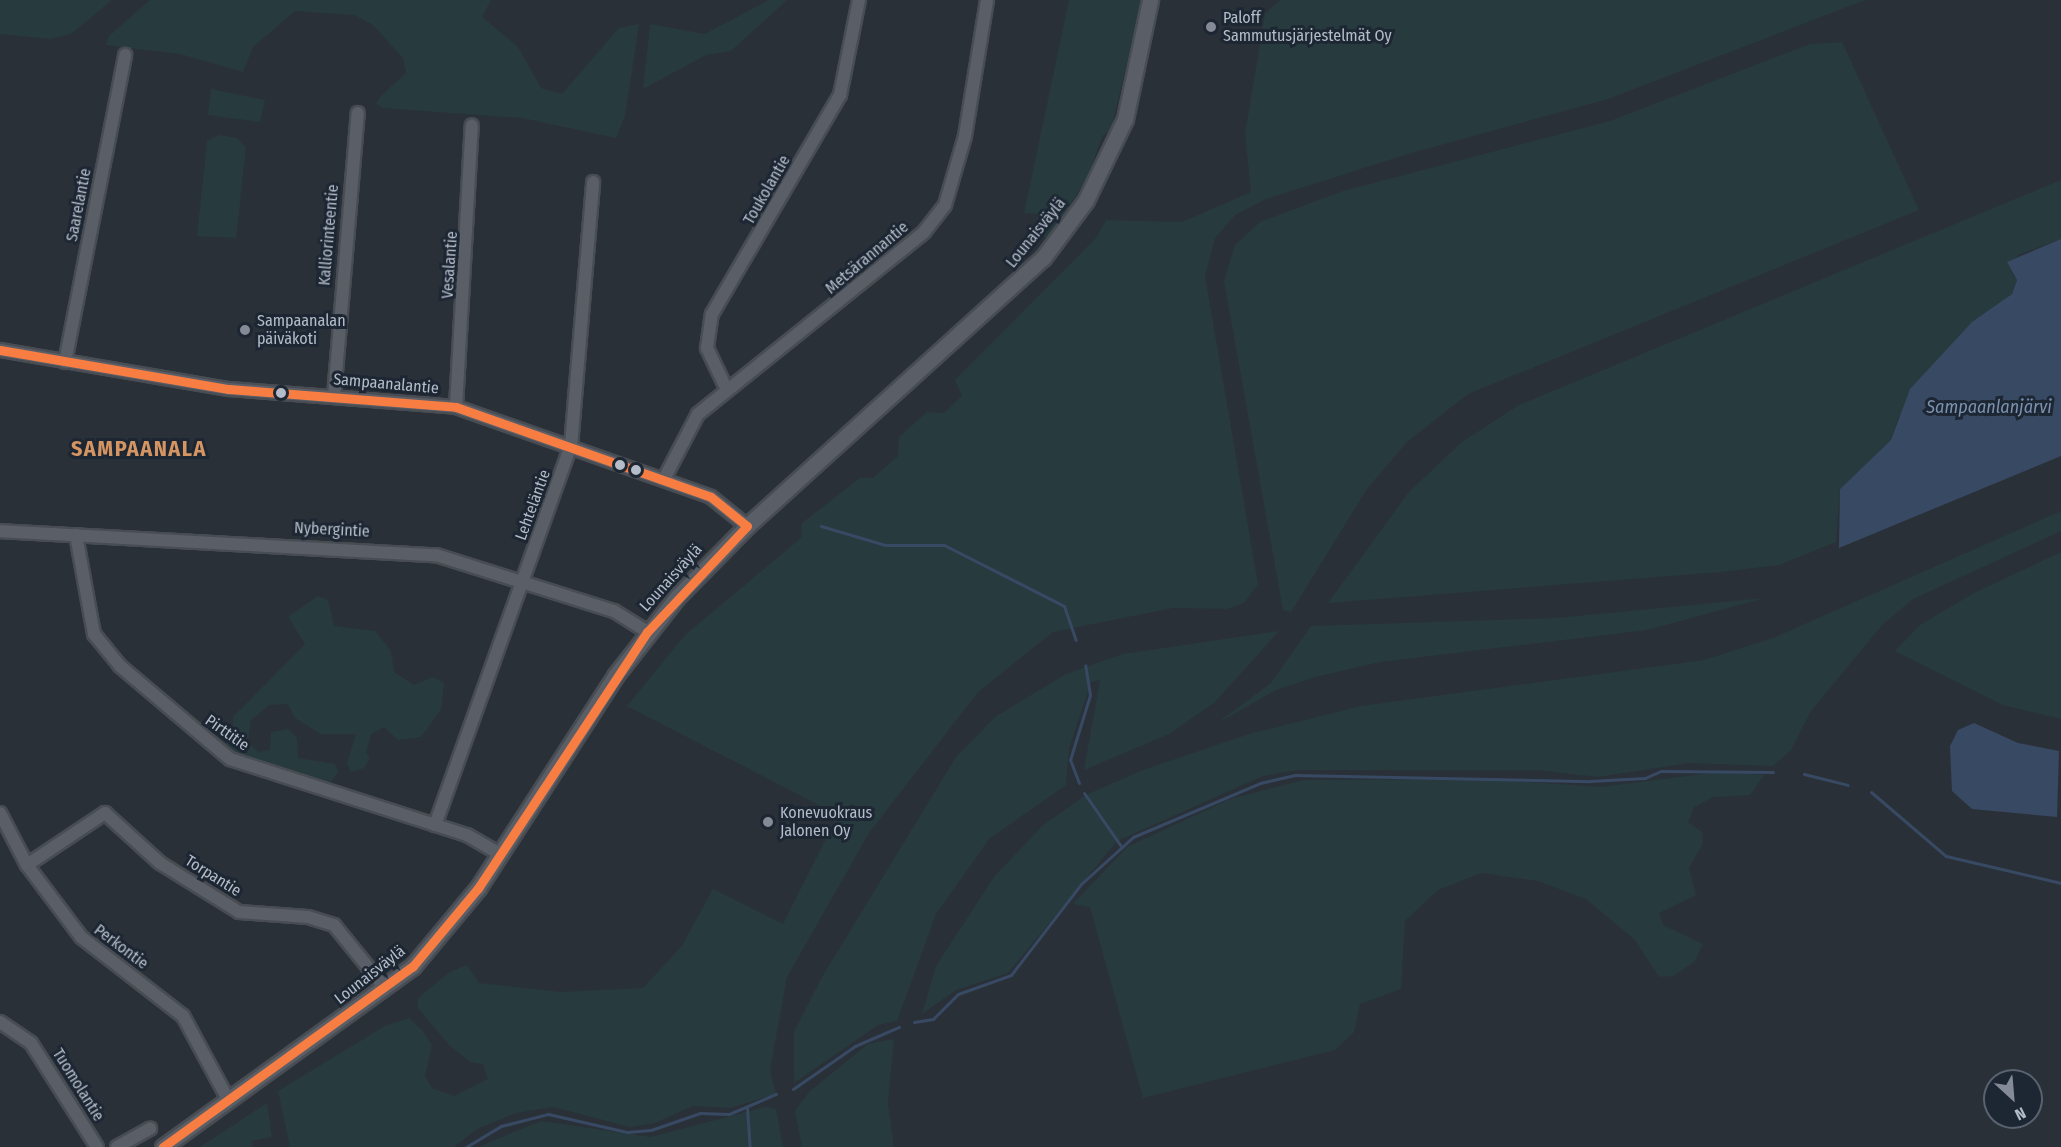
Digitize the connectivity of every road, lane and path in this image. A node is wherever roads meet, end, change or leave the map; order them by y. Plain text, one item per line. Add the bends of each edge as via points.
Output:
1 (859, 0) edge
2 (987, 0) edge
3 (1150, 0) edge
4 (126, 55) dead end
5 (358, 113) dead end
6 (472, 125) dead end
7 (593, 182) dead end
8 (0, 350) edge
9 (65, 362) junction
10 (727, 390) junction
11 (334, 396) junction
12 (456, 407) junction
13 (572, 446) junction
14 (663, 479) junction
15 (747, 526) junction
16 (0, 531) edge
17 (76, 535) junction
18 (522, 583) junction
19 (647, 632) junction
20 (0, 813) edge
21 (435, 825) junction
22 (501, 855) junction
23 (27, 865) junction
24 (385, 988) junction
25 (0, 1022) edge
26 (229, 1101) junction
27 (150, 1129) dead end
28 (97, 1147) edge
29 (117, 1147) edge
30 (163, 1147) edge

1 - 10 street, Toukolantie via 840,95 712,314 707,348
2 - 10 street, Metsärannantie via 963,145 945,205 907,246
3 - 15 street, Lounaisväylä via 1125,119 1086,200 1061,236 1024,279
4 - 9 street, Saarelantie
5 - 11 street, Kalliorinteentie
6 - 12 street, Vesalantie
7 - 13 street, Lehteläntie
8 - 9 street, Sampaanalantie
9 - 11 street, Sampaanalantie via 229,389
10 - 14 street, Metsärannantie via 698,414
11 - 12 street, Sampaanalantie
12 - 13 street, Sampaanalantie
13 - 14 street, Sampaanalantie
13 - 18 street, Lehteläntie
14 - 15 street, Sampaanalantie via 711,497
15 - 19 street, Lounaisväylä
16 - 17 street, Nybergintie
17 - 18 street, Nybergintie via 407,550
17 - 21 street, Pirttitie via 94,634 120,666 173,714 230,759
18 - 19 street, Nybergintie via 614,611
18 - 21 street, Lehteläntie
19 - 22 street, Lounaisväylä
20 - 23 street, Perkontie
21 - 22 street, Pirttitie
22 - 24 street, Lounaisväylä via 452,923
23 - 24 street, Torpantie via 105,813 160,863 239,912 308,916 334,925
23 - 26 street, Perkontie via 81,937 179,1011
24 - 26 street, Lounaisväylä
25 - 28 street, Tuomolantie via 38,1052
26 - 30 street, Lounaisväylä
27 - 29 street

